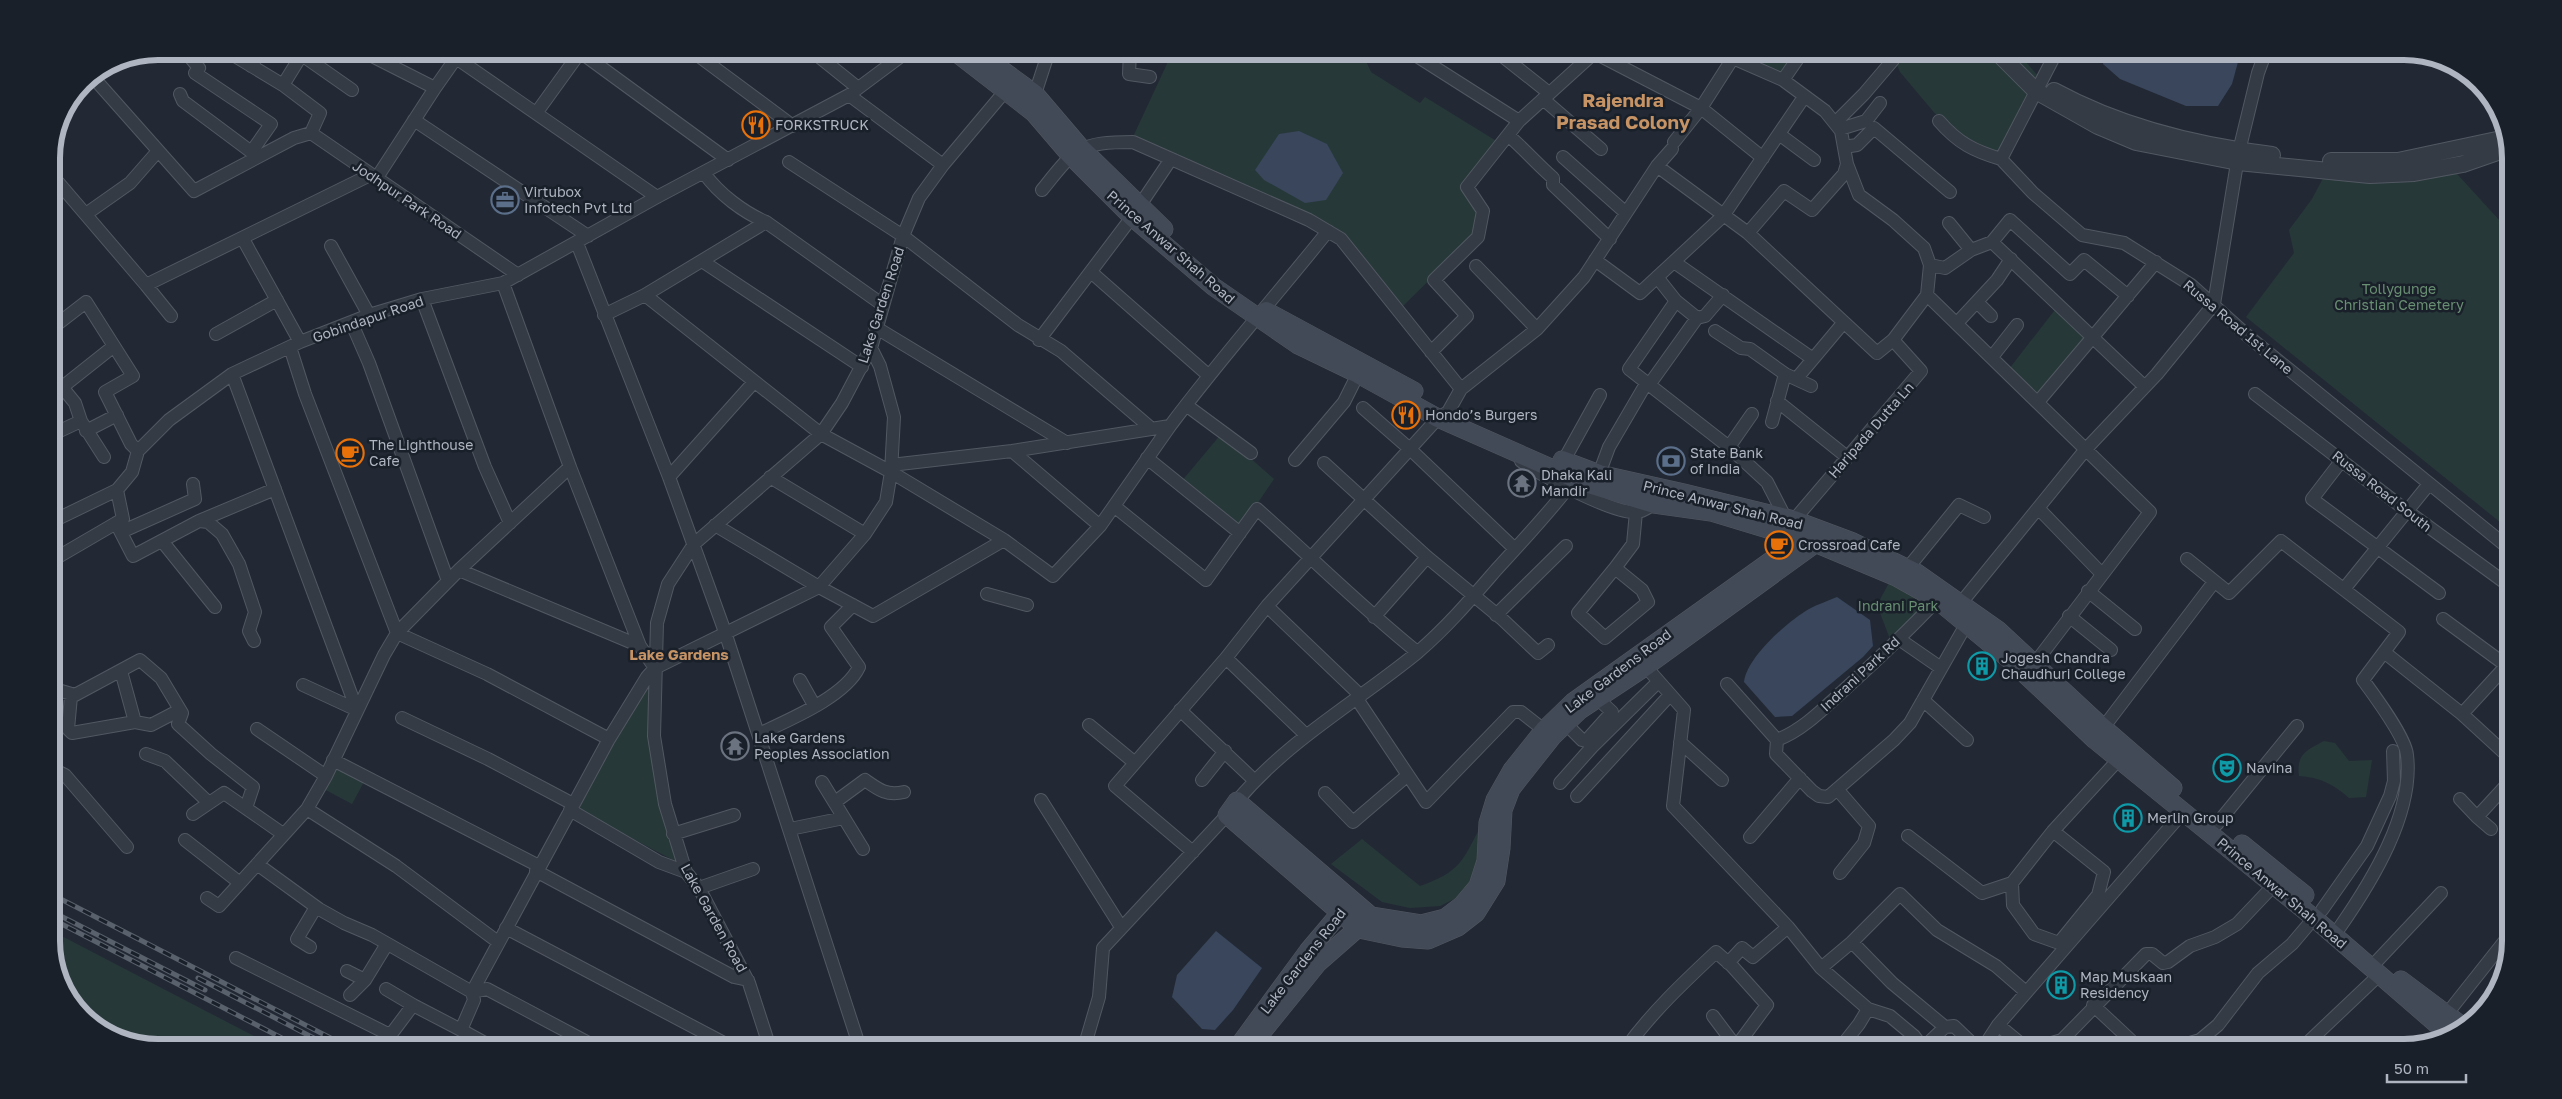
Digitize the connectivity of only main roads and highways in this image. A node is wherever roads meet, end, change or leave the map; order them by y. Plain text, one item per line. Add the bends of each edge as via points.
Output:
1 (966, 60) edge
2 (988, 60) edge
3 (1075, 152) junction
4 (1261, 314) junction
5 (1443, 415) junction
6 (1816, 536) junction
7 (1641, 661) junction
8 (2098, 729) junction
9 (1351, 900) junction
10 (1340, 914) junction
11 (2318, 914) junction
12 (1371, 916) junction
13 (1359, 929) junction
14 (2377, 968) junction
15 (2458, 1023) edge
16 (2444, 1030) edge
17 (1244, 1039) edge
18 (1258, 1039) edge

1 - 3 main road, Prince Anwar Shah Road via 1034,113
2 - 3 main road, Prince Anwar Shah Road via 1035,94
3 - 4 main road, Prince Anwar Shah Road via 1135,212
4 - 5 main road, Prince Anwar Shah Road via 1377,369
4 - 5 main road, Prince Anwar Shah Road via 1298,345
5 - 6 main road, Prince Anwar Shah Road via 1599,474 1790,520
5 - 6 main road, Prince Anwar Shah Road via 1585,483 1654,504 1711,512
6 - 7 main road, Lake Gardens Road via 1680,639
6 - 8 main road, Prince Anwar Shah Road via 1938,600
6 - 8 main road, Prince Anwar Shah Road via 1907,568 1961,603 2035,663
7 - 12 main road, Lake Gardens Road via 1573,702 1544,730 1512,770 1494,800 1478,886 1462,905 1445,918 1421,924
7 - 13 main road, Lake Gardens Road via 1566,724 1511,788 1503,810 1496,881 1476,913 1458,927 1428,940
8 - 11 main road, Prince Anwar Shah Road via 2217,824
8 - 11 main road, Prince Anwar Shah Road via 2119,759 2274,885
9 - 10 main road, Lake Gardens Road
9 - 10 main road via 1232,808
9 - 12 main road, Lake Gardens Road
10 - 13 main road
10 - 17 main road, Lake Gardens Road via 1308,951
11 - 14 main road, Prince Anwar Shah Road
11 - 14 main road, Prince Anwar Shah Road via 2340,927
12 - 13 main road
13 - 18 main road, Lake Gardens Road via 1318,963
14 - 15 main road, Prince Anwar Shah Road
14 - 16 main road, Prince Anwar Shah Road

